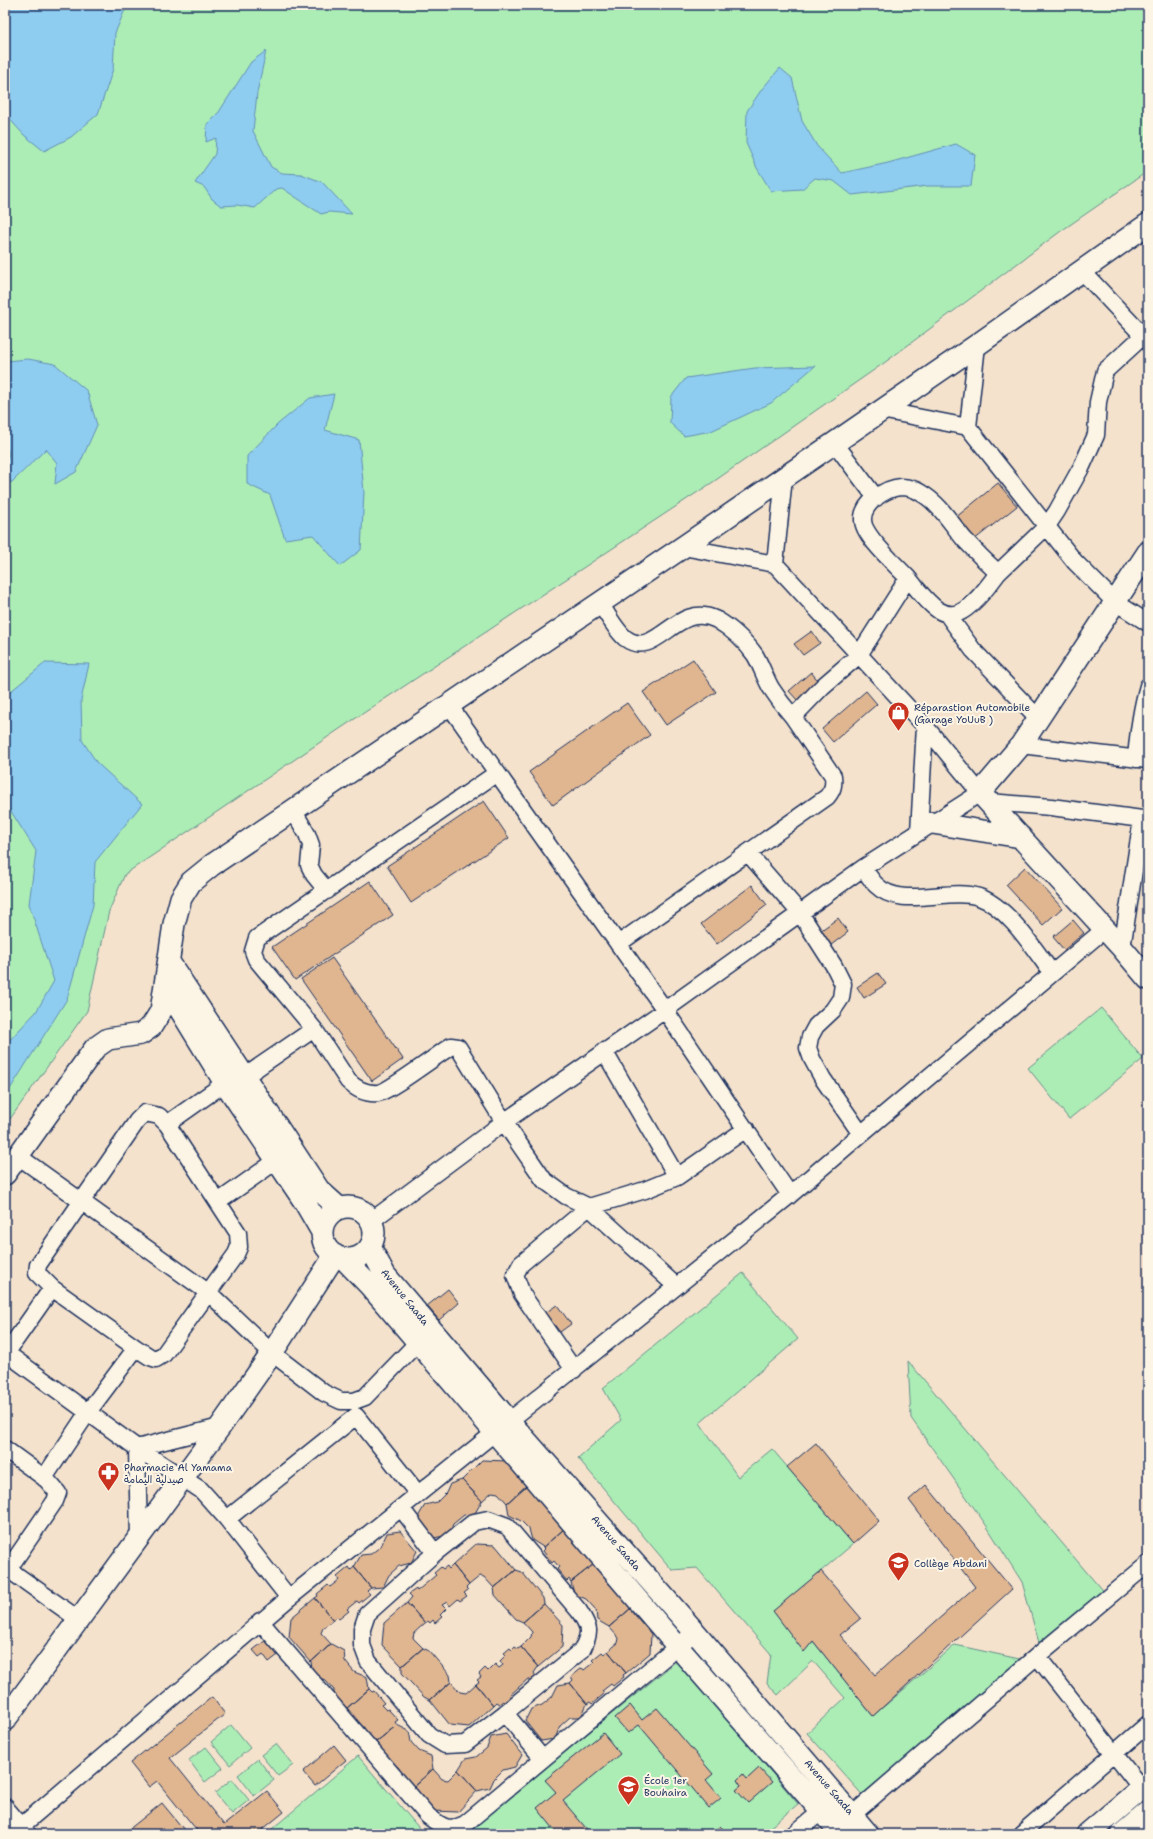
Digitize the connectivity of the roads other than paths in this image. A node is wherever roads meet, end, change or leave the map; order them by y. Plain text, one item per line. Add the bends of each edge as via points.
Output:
1 (1147, 226) edge
2 (1082, 270) junction
3 (1145, 338) edge
4 (977, 345) junction
5 (881, 410) junction
6 (968, 427) junction
7 (834, 442) junction
8 (784, 477) junction
9 (876, 498) junction
10 (1047, 526) junction
11 (683, 547) junction
12 (1148, 552) edge
13 (775, 564) junction
14 (998, 573) junction
15 (908, 578) junction
16 (1115, 602) junction
17 (600, 603) junction
18 (947, 614) junction
19 (1148, 623) edge
20 (859, 655) junction
21 (1148, 686) edge
22 (449, 705) junction
23 (794, 717) junction
24 (1038, 718) junction
25 (925, 726) junction
26 (1021, 745) junction
27 (1142, 760) edge
28 (497, 773) junction
29 (985, 797) junction
30 (293, 810) junction
31 (1145, 819) edge
32 (926, 828) junction
33 (1021, 837) junction
34 (748, 852) junction
35 (863, 868) junction
36 (327, 890) junction
37 (800, 913) junction
38 (1105, 929) junction
39 (618, 944) junction
40 (1122, 948) junction
41 (169, 962) junction
42 (1052, 973) junction
43 (1148, 979) edge
44 (165, 985) junction
45 (665, 1010) junction
46 (314, 1029) junction
47 (604, 1051) junction
48 (235, 1080) junction
49 (504, 1122) junction
50 (167, 1124) junction
51 (746, 1130) junction
52 (860, 1134) junction
53 (18, 1156) junction
54 (285, 1157) junction
55 (5, 1174) edge
56 (677, 1177) junction
57 (790, 1195) junction
58 (82, 1202) junction
59 (218, 1202) junction
60 (589, 1207) junction
61 (339, 1208) junction
62 (372, 1221) junction
63 (322, 1232) junction
64 (370, 1247) junction
65 (339, 1256) junction
66 (676, 1286) junction
67 (52, 1288) junction
68 (209, 1293) junction
69 (418, 1342) junction
70 (136, 1348) junction
71 (272, 1353) junction
72 (5, 1354) edge
73 (574, 1370) junction
74 (355, 1409) junction
75 (88, 1412) junction
76 (220, 1427) junction
77 (502, 1427) junction
78 (137, 1448) junction
79 (5, 1449) edge
80 (44, 1478) junction
81 (182, 1478) junction
82 (418, 1494) junction
83 (400, 1508) junction
84 (227, 1519) junction
85 (139, 1538) junction
86 (435, 1553) junction
87 (1148, 1564) edge
88 (6, 1570) edge
89 (289, 1598) junction
90 (78, 1619) junction
91 (260, 1621) junction
92 (695, 1632) junction
93 (678, 1647) junction
94 (1037, 1656) junction
95 (13, 1702) edge
96 (505, 1713) junction
97 (5, 1720) edge
98 (1148, 1724) edge
99 (1113, 1753) junction
100 (543, 1759) junction
101 (1145, 1786) edge
102 (5, 1806) edge
103 (822, 1812) junction
104 (1148, 1813) edge
105 (852, 1815) junction
106 (20, 1831) edge
107 (794, 1834) edge
108 (841, 1834) edge
109 (868, 1834) edge
110 (1021, 1834) edge
111 (1088, 1834) edge
112 (1123, 1834) edge

1 - 2 street
2 - 3 street
2 - 4 street
3 - 10 street via 1105,372 1098,402 1096,435 1082,466
4 - 5 street
4 - 6 street
5 - 6 street
5 - 7 street
6 - 10 street
7 - 8 street
7 - 9 street
8 - 11 street
8 - 13 street
9 - 14 street via 891,489 901,487 912,488 923,494 939,507 978,554
9 - 15 street via 864,512 866,530
10 - 14 street
10 - 16 street via 1075,562
11 - 13 street
11 - 17 street
12 - 16 street
13 - 20 street
14 - 18 street via 985,591 963,612
15 - 18 street via 928,601
15 - 20 street
16 - 19 street
16 - 24 street
17 - 22 street
17 - 23 street via 625,638 636,643 645,644 680,620 696,616 715,620 726,626 755,655 780,703
18 - 24 street via 973,650
20 - 23 street
20 - 25 street
21 - 27 street via 1139,728
22 - 28 street
22 - 30 street
23 - 34 street via 833,776 832,792
24 - 26 street
25 - 29 street
25 - 32 street
26 - 27 street
26 - 29 street
28 - 36 street
28 - 39 street
29 - 31 street
29 - 32 street
29 - 33 street
30 - 36 street via 311,845 309,865
30 - 41 street via 191,882 181,898 174,924
31 - 40 street
32 - 33 street
32 - 35 street
33 - 38 street
34 - 37 street
34 - 39 street
35 - 37 street
35 - 42 street via 876,885 892,895 908,897 950,894 979,897 998,908 1017,927
36 - 46 street via 258,938 253,951 256,959
37 - 45 street
37 - 52 street via 843,984 841,998 833,1010 816,1026 808,1048 823,1079
38 - 40 street
38 - 42 street
39 - 45 street
40 - 43 street
41 - 44 street
41 - 48 street
42 - 52 street
44 - 48 street
44 - 53 street via 161,1011 151,1027 141,1034 108,1039 95,1048
45 - 47 street
45 - 51 street
46 - 48 street
46 - 49 street via 354,1088 369,1093 380,1093 451,1046 458,1047
47 - 49 street
47 - 56 street
48 - 50 street
48 - 54 street
49 - 60 street via 544,1180 566,1196
49 - 62 street
50 - 58 street via 159,1116 146,1114 137,1121
50 - 59 street
51 - 56 street
51 - 57 street
52 - 57 street
53 - 55 street
53 - 58 street
54 - 59 street
54 - 61 street
54 - 63 street via 304,1201
56 - 60 street
57 - 66 street
58 - 67 street via 38,1266 37,1273
58 - 68 street
59 - 68 street via 238,1232 239,1247
60 - 66 street
60 - 73 street via 521,1264 515,1275 522,1294
61 - 62 street via 358,1208
61 - 63 street via 328,1217
62 - 64 street via 374,1238
63 - 65 street via 326,1245
64 - 65 street via 358,1257
64 - 77 street, Avenue Saada via 385,1275
65 - 69 street, Avenue Saada via 370,1286
65 - 71 street
66 - 73 street
67 - 70 street
67 - 72 street
68 - 70 street via 164,1354 156,1359
68 - 71 street
69 - 74 street
69 - 77 street, Avenue Saada
70 - 75 street
71 - 74 street via 324,1393
71 - 76 street
72 - 75 street
73 - 77 street
74 - 82 street
74 - 84 street
75 - 78 street
75 - 80 street
76 - 78 street
76 - 81 street
77 - 82 street
77 - 92 street, Avenue Saada
77 - 93 street, Avenue Saada
78 - 81 street
78 - 85 street
79 - 80 street
80 - 88 street via 58,1493 56,1501
81 - 84 street via 201,1490
81 - 85 street
82 - 83 street
83 - 86 street
83 - 89 street
84 - 89 street
85 - 90 street
86 - 96 street via 367,1614 362,1629 362,1645 368,1661 429,1735 446,1745 465,1744
86 - 96 street via 474,1522 488,1519 507,1526 588,1625 588,1637 582,1650
87 - 94 street
88 - 90 street
89 - 91 street
90 - 95 street
91 - 100 street via 428,1816 441,1826 455,1829 465,1824
91 - 106 street
92 - 93 street
92 - 105 street, Avenue Saada
93 - 100 street
93 - 103 street, Avenue Saada
94 - 99 street
94 - 105 street
95 - 97 street
96 - 100 street
98 - 99 street
99 - 101 street
99 - 110 street
101 - 111 main road
102 - 106 street
103 - 105 street
103 - 107 street
103 - 108 street, Avenue Saada
104 - 112 main road
105 - 109 street, Avenue Saada

